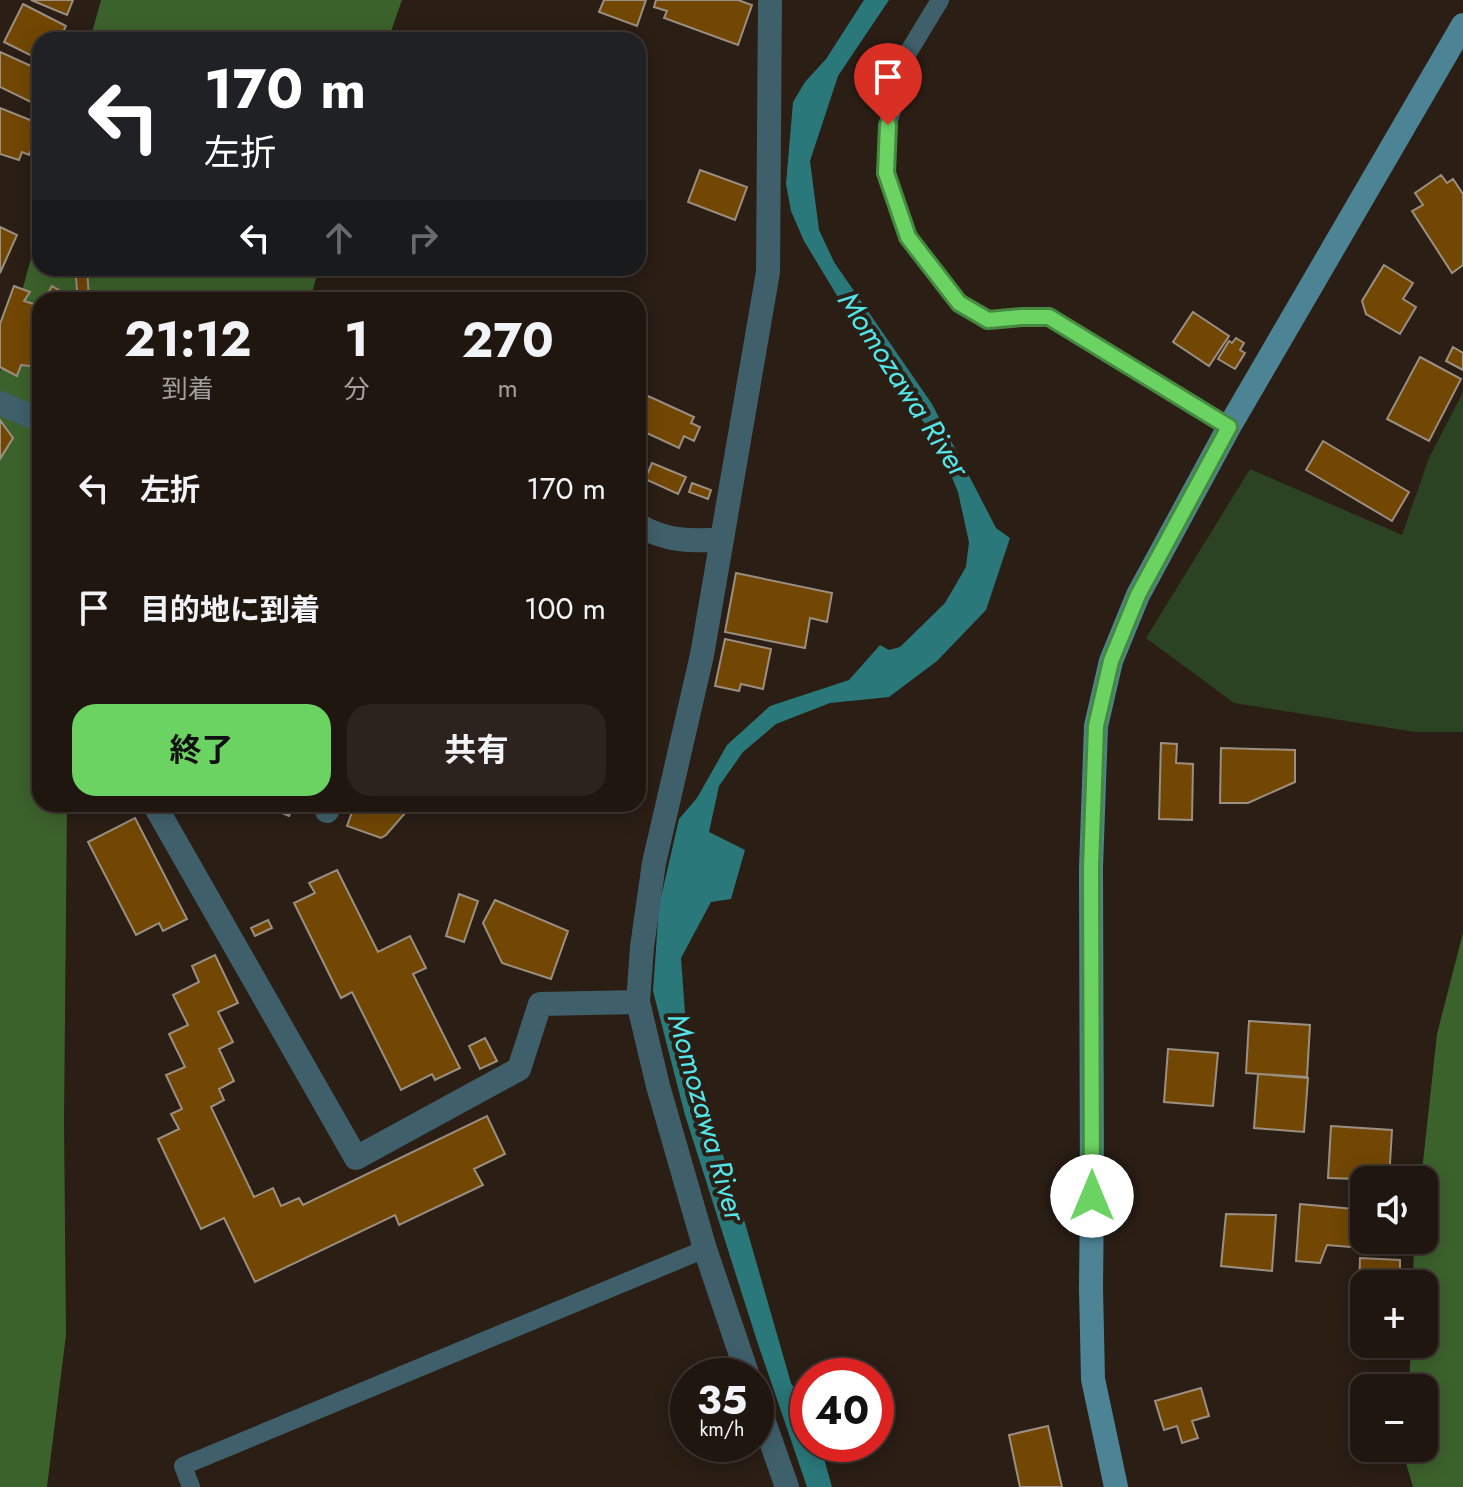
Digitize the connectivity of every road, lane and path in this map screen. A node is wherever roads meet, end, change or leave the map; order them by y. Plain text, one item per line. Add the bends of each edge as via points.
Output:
1 (770, 0) edge
2 (940, 0) edge
3 (1463, 25) edge
4 (0, 403) edge
5 (32, 417) edge
6 (1229, 427) junction
7 (646, 528) edge
8 (722, 539) junction
9 (159, 812) edge
10 (638, 1002) junction
11 (705, 1249) junction
12 (742, 1358) edge
13 (774, 1450) edge
14 (191, 1487) edge
15 (787, 1487) edge
16 (1116, 1487) edge

1 - 8 street via 768,272
2 - 6 lane via 906,56 888,125 886,173 908,237 959,303 988,320 1049,317
3 - 6 street
4 - 5 street
6 - 16 street via 1138,595 1111,661 1096,726 1091,868 1093,1379
7 - 8 street via 673,540
8 - 10 street via 702,655 654,863
9 - 10 street via 356,1158 519,1069 540,1004
10 - 11 street
11 - 12 street
11 - 14 lane via 183,1466
13 - 15 street

